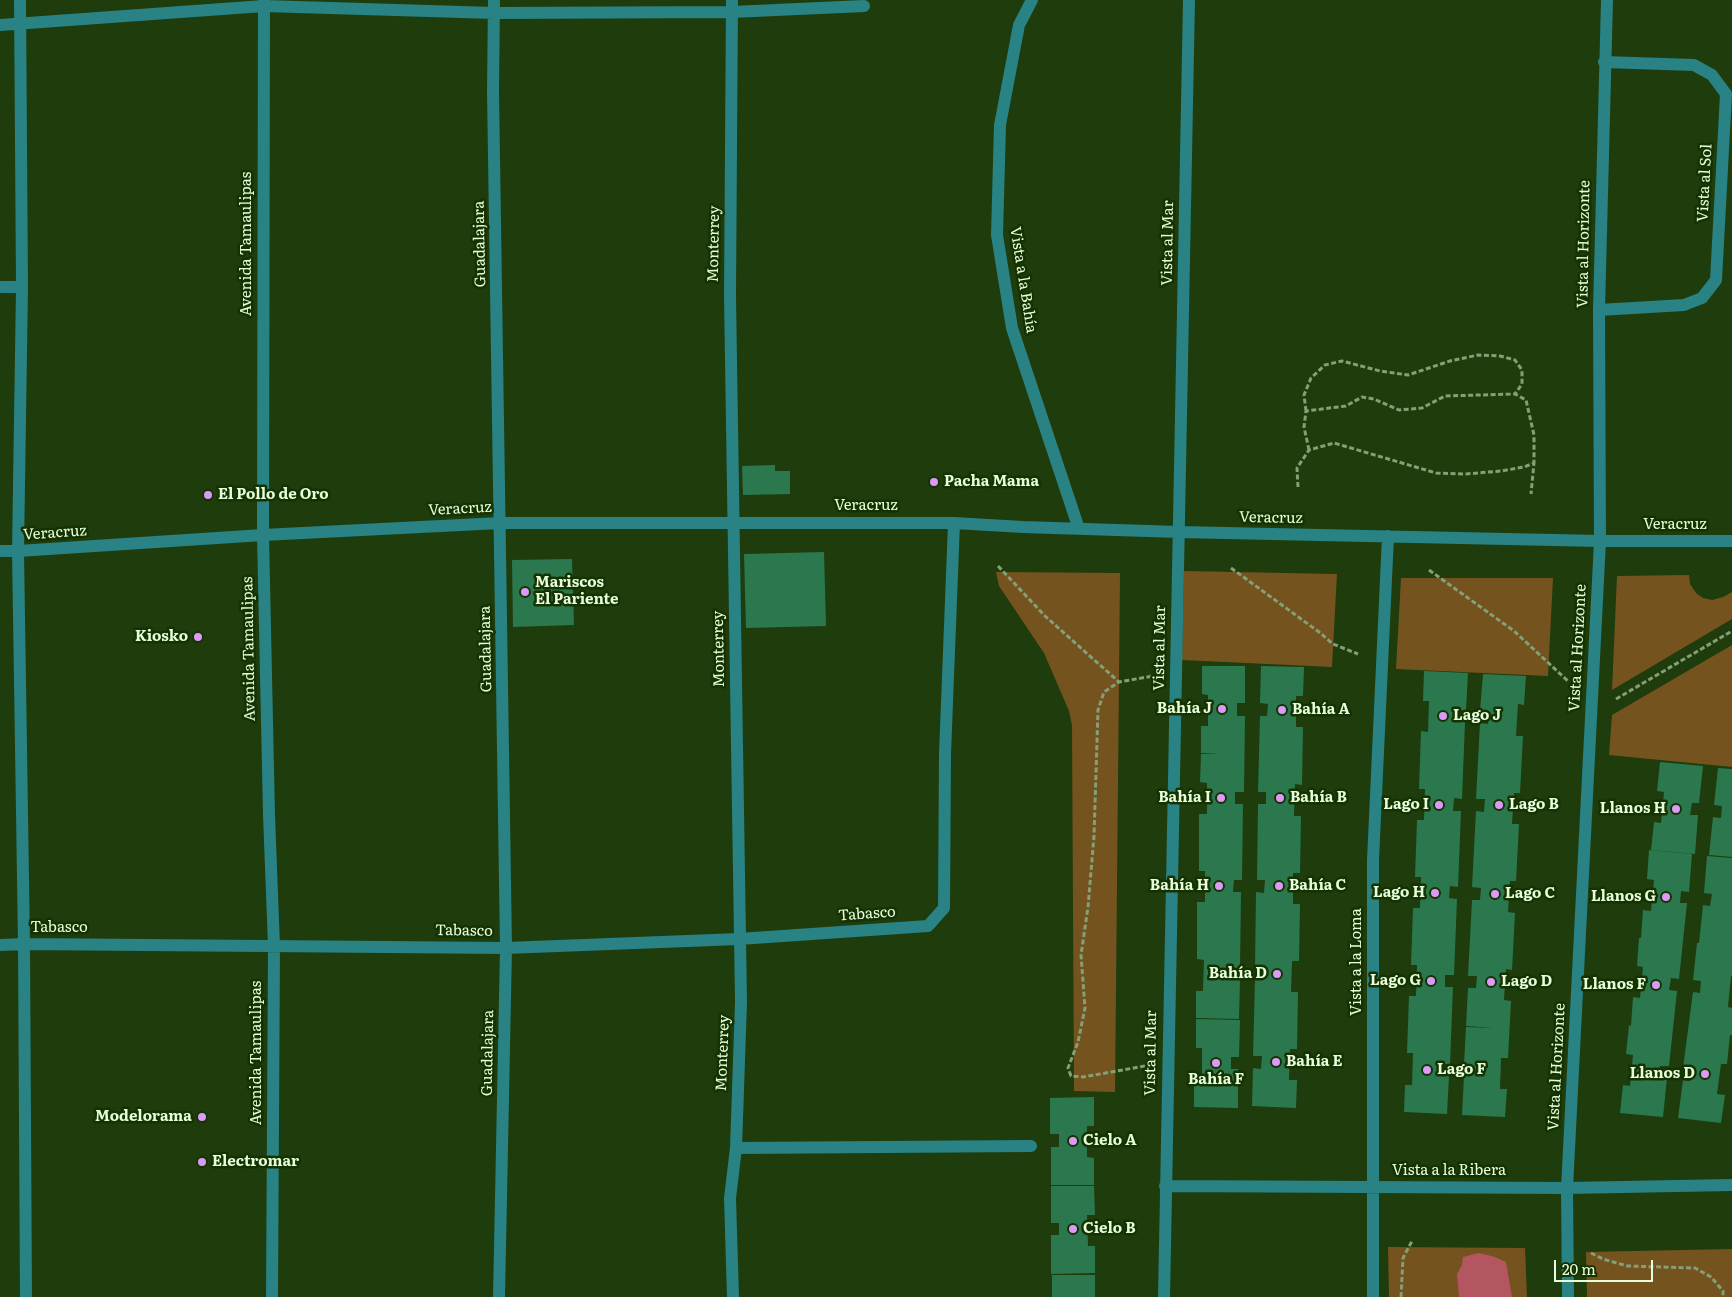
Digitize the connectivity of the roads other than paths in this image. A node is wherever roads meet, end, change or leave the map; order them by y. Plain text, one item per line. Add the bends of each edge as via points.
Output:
1 (20, 0) edge
2 (494, 0) edge
3 (1032, 0) edge
4 (1189, 0) edge
5 (1607, 0) edge
6 (264, 3) edge
7 (732, 6) edge
8 (864, 6) dead end
9 (494, 13) junction
10 (20, 24) junction
11 (0, 25) edge
12 (1604, 62) junction
13 (0, 287) edge
14 (22, 287) junction
15 (1599, 310) junction
16 (733, 522) junction
17 (500, 523) junction
18 (954, 523) junction
19 (1079, 529) junction
20 (1178, 532) junction
21 (263, 535) junction
22 (1388, 536) junction
23 (1600, 541) junction
24 (1732, 541) edge
25 (0, 551) edge
26 (18, 552) junction
27 (739, 939) junction
28 (24, 944) junction
29 (0, 945) edge
30 (274, 946) junction
31 (506, 948) junction
32 (1031, 1146) dead end
33 (736, 1148) junction
34 (1732, 1185) edge
35 (1166, 1186) junction
36 (1373, 1186) junction
37 (1567, 1188) junction
38 (26, 1297) edge
39 (272, 1297) edge
40 (499, 1297) edge
41 (733, 1297) edge
42 (1164, 1297) edge
43 (1373, 1297) edge
44 (1568, 1297) edge

1 - 10 street
2 - 9 street, Guadalajara
3 - 19 street, Vista a la Bahía via 1018,25 1000,125 998,235 1012,328
4 - 20 street, Vista al Mar
5 - 12 street, Vista al Horizonte
6 - 9 street
6 - 10 street
6 - 21 street, Avenida Tamaulipas
7 - 8 street
7 - 9 street
7 - 16 street, Monterrey via 730,296
9 - 17 street, Guadalajara
10 - 11 street
10 - 14 street
12 - 15 street, Vista al Horizonte
12 - 15 street, Vista al Sol via 1694,65 1712,75 1726,94 1716,280 1702,298 1684,305
13 - 14 street
14 - 26 street
15 - 23 street, Vista al Horizonte
16 - 17 street, Veracruz
16 - 18 street, Veracruz
16 - 27 street, Monterrey
17 - 21 street, Veracruz
17 - 31 street, Guadalajara
18 - 19 street, Veracruz
18 - 27 street, Tabasco via 945,754 944,908 928,926
19 - 20 street, Veracruz
20 - 22 street, Veracruz
20 - 35 street, Vista al Mar
21 - 26 street, Veracruz
21 - 30 street, Avenida Tamaulipas
22 - 23 street, Veracruz
22 - 36 street, Vista a la Loma via 1373,860
23 - 24 street, Veracruz
23 - 37 street, Vista al Horizonte
25 - 26 street, Veracruz
26 - 28 street
27 - 31 street, Tabasco
27 - 33 street, Monterrey via 741,1002
28 - 29 street, Tabasco
28 - 30 street, Tabasco
28 - 38 street
30 - 31 street, Tabasco
30 - 39 street, Avenida Tamaulipas
31 - 40 street, Guadalajara
32 - 33 street
33 - 41 street, Monterrey via 730,1198
34 - 37 street, Vista a la Ribera
35 - 36 street, Vista a la Ribera
35 - 42 street, Vista al Mar
36 - 37 street, Vista a la Ribera
36 - 43 street, Vista a la Loma
37 - 44 street, Vista al Horizonte

